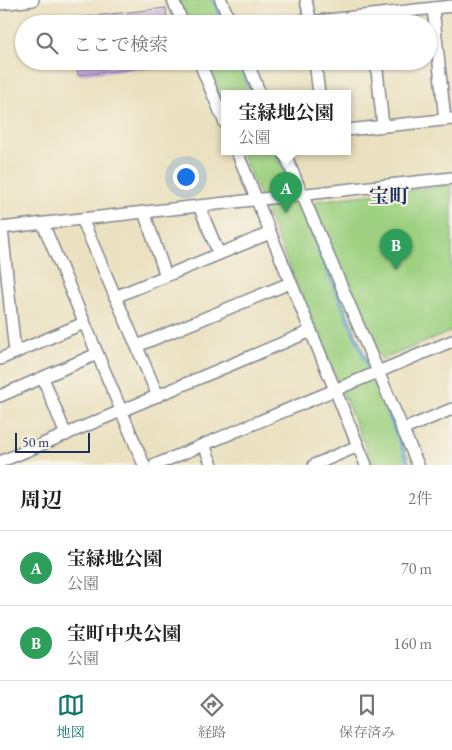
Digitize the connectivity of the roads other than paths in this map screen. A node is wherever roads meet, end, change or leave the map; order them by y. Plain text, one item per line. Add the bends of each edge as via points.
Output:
1 (33, 0) edge
2 (173, 0) edge
3 (221, 0) edge
4 (306, 0) edge
5 (0, 4) edge
6 (452, 6) edge
7 (433, 8) junction
8 (179, 15) edge
9 (227, 15) edge
10 (309, 15) edge
11 (394, 15) edge
12 (434, 15) edge
13 (437, 36) edge
14 (203, 70) edge
15 (251, 70) edge
16 (316, 70) edge
17 (377, 70) edge
18 (258, 90) edge
19 (319, 90) edge
20 (221, 113) edge
21 (449, 119) edge
22 (383, 126) junction
23 (351, 130) edge
24 (238, 155) edge
25 (285, 155) edge
26 (452, 178) edge
27 (302, 195) junction
28 (257, 200) junction
29 (199, 206) junction
30 (144, 212) junction
31 (82, 219) junction
32 (43, 224) junction
33 (1, 228) edge
34 (270, 233) junction
35 (219, 254) junction
36 (166, 276) junction
37 (290, 283) junction
38 (115, 297) junction
39 (84, 323) junction
40 (311, 331) junction
41 (452, 341) edge
42 (136, 346) junction
43 (15, 353) junction
44 (98, 354) junction
45 (0, 359) edge
46 (378, 372) junction
47 (43, 378) junction
48 (334, 389) junction
49 (0, 396) edge
50 (158, 396) junction
51 (452, 409) edge
52 (121, 412) junction
53 (402, 430) junction
54 (66, 435) junction
55 (204, 445) junction
56 (358, 446) junction
57 (0, 462) edge
58 (144, 465) edge
59 (155, 465) edge
60 (212, 465) edge
61 (314, 465) edge
62 (366, 465) edge
63 (418, 465) edge

1 - 5 street
2 - 8 street
3 - 9 street
4 - 10 street
6 - 7 street
7 - 11 street
7 - 12 street
13 - 21 street
14 - 20 street
15 - 18 street
16 - 19 street
17 - 22 street
21 - 22 street
22 - 23 street
24 - 28 street
25 - 27 street
26 - 27 street
27 - 28 street
27 - 46 street
28 - 29 street
28 - 34 street
29 - 30 street
29 - 35 street
30 - 31 street
30 - 36 street
31 - 32 street
31 - 38 street
32 - 33 street
32 - 39 street
33 - 43 street
34 - 35 street
34 - 37 street
35 - 36 street
36 - 38 street
37 - 40 street
37 - 42 street
38 - 42 street
39 - 43 street
39 - 44 street
40 - 48 street
40 - 50 street
41 - 46 street
42 - 50 street
43 - 45 street
44 - 47 street
44 - 52 street
46 - 48 street
46 - 53 street
47 - 49 street
47 - 54 street
48 - 55 street
48 - 56 street
50 - 52 street
51 - 53 street
52 - 54 street
52 - 58 street
53 - 63 street
54 - 57 street
55 - 59 street
55 - 60 street
56 - 61 street
56 - 62 street

